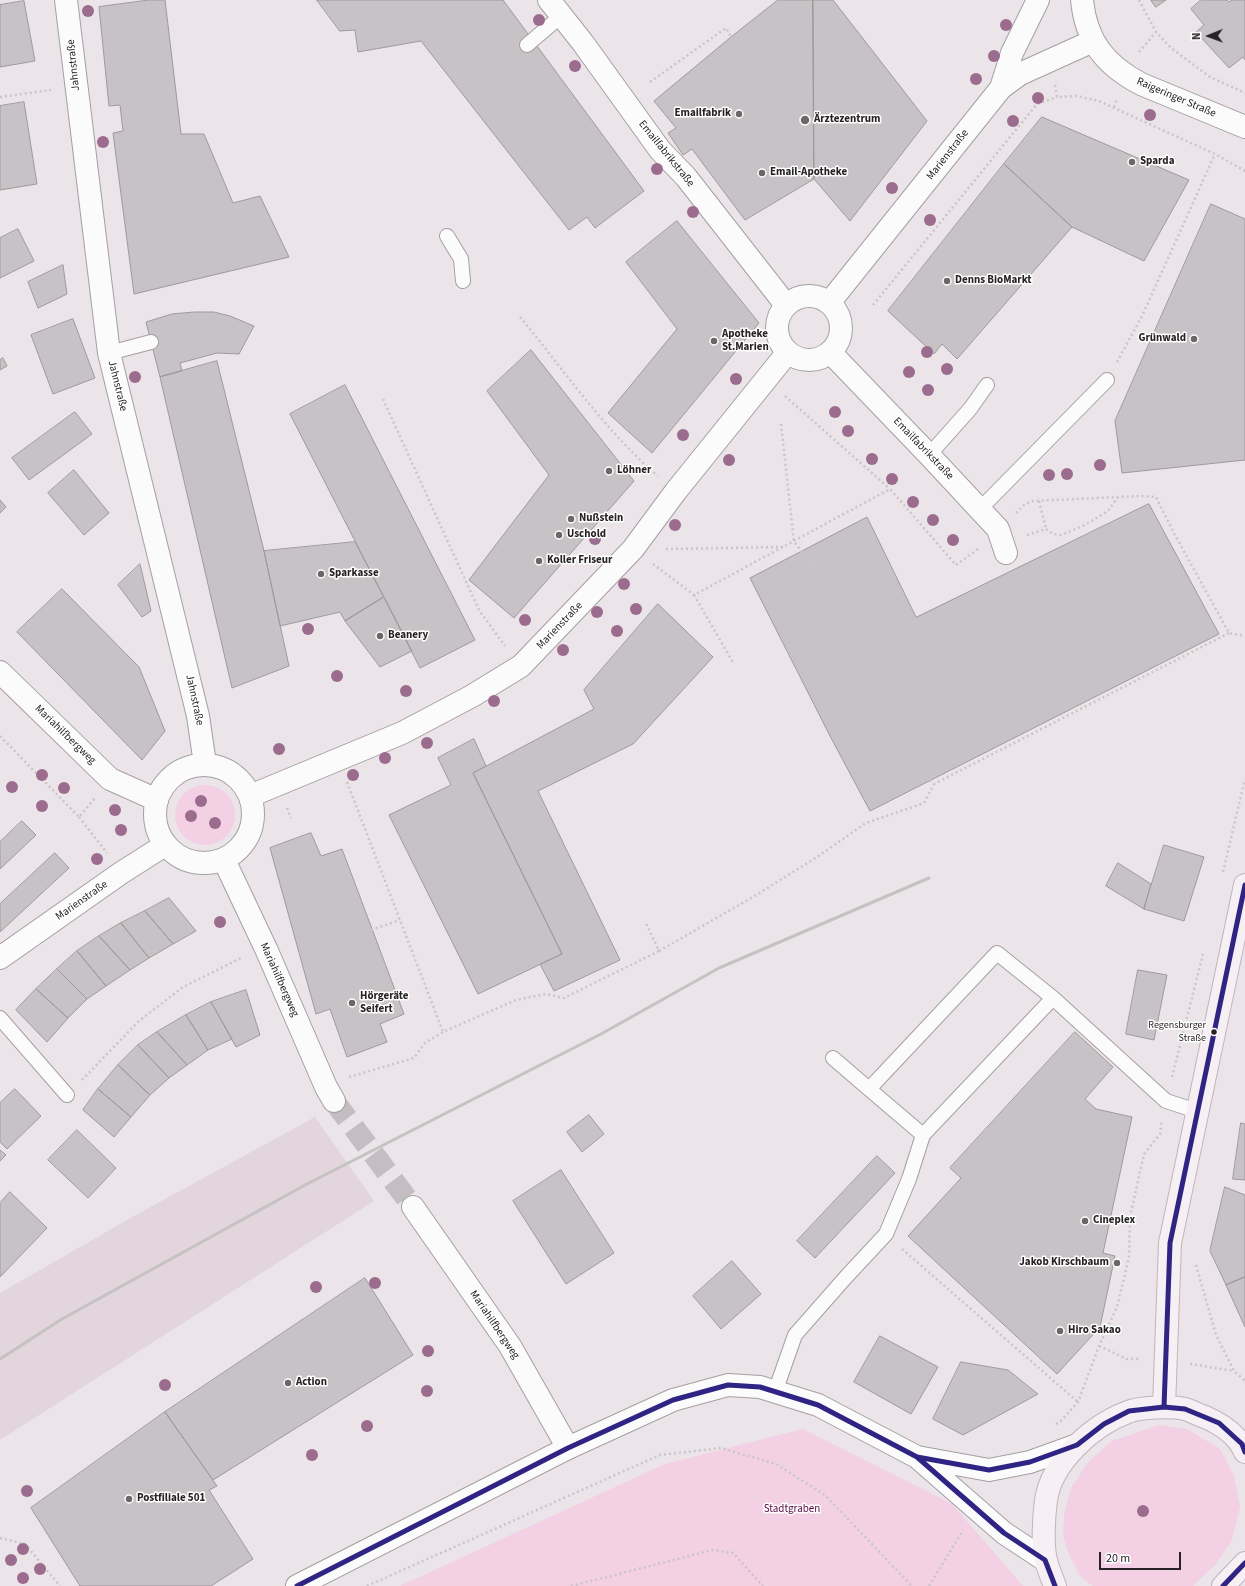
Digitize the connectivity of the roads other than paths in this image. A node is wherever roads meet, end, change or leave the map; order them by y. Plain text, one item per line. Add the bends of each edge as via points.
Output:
1 (66, 0) edge
2 (1038, 0) edge
3 (1082, 0) edge
4 (555, 8) edge
5 (1093, 41) junction
6 (526, 45) dead end
7 (1002, 88) junction
8 (1245, 127) edge
9 (448, 236) dead end
10 (463, 282) dead end
11 (830, 303) junction
12 (786, 305) junction
13 (151, 342) dead end
14 (788, 352) junction
15 (830, 352) junction
16 (109, 353) junction
17 (1107, 380) road end
18 (987, 384) dead end
19 (929, 455) junction
20 (980, 509) junction
21 (1006, 552) dead end
22 (0, 672) edge
23 (205, 764) junction
24 (250, 796) junction
25 (157, 800) junction
26 (165, 845) junction
27 (224, 860) junction
28 (1245, 885) edge
29 (0, 958) edge
30 (1053, 998) junction
31 (0, 1018) edge
32 (834, 1058) dead end
33 (869, 1089) junction
34 (330, 1094) tunnel mouth
35 (66, 1095) road end
36 (1197, 1111) junction
37 (923, 1135) junction
38 (413, 1207) tunnel mouth
39 (775, 1392) junction
40 (1164, 1407) junction
41 (1077, 1445) junction
42 (568, 1448) junction
43 (1245, 1452) edge
44 (917, 1457) junction
45 (1046, 1560) junction
46 (1245, 1564) edge
47 (297, 1586) edge
48 (1055, 1586) edge
49 (1224, 1586) edge

1 - 16 street, Jahnstraße
2 - 7 street via 1012,52
3 - 5 street, Raigeringer Straße via 1084,16
4 - 6 lane
4 - 12 street, Emailfabrikstraße via 660,150 686,177
5 - 7 street, Marienstraße via 1020,74
5 - 8 street, Raigeringer Straße via 1105,59 1125,76
7 - 11 street, Marienstraße
9 - 10 lane via 461,259
11 - 12 street via 822,298 803,296
11 - 15 street via 837,311 841,333 838,344
12 - 14 street via 780,314 777,334
13 - 16 lane
14 - 15 street via 804,360 814,360
14 - 24 street, Marienstraße via 676,491 633,549 521,666 472,696 402,733
15 - 19 street, Emailfabrikstraße
16 - 23 street, Jahnstraße via 198,716
17 - 20 lane
18 - 19 lane via 970,409
19 - 20 street, Emailfabrikstraße
20 - 21 street, Emailfabrikstraße via 998,529
22 - 25 street, Mariahilfbergweg via 110,779
23 - 24 street via 233,774
23 - 25 street via 189,767 175,774 164,785
24 - 27 street via 252,826 246,840 236,852
25 - 26 street via 154,815 157,831
26 - 27 street via 176,856 192,862 208,864
26 - 29 street, Marienstraße
27 - 34 street, Mariahilfbergweg
28 - 36 main road
30 - 33 lane via 997,953
30 - 36 lane via 1166,1101
30 - 37 lane
31 - 35 lane
32 - 33 lane
33 - 37 lane
36 - 40 main road via 1170,1243
37 - 39 lane via 909,1179 886,1234 795,1335
38 - 42 street, Mariahilfbergweg via 510,1346
39 - 42 street via 760,1387 728,1385 694,1394 673,1400
39 - 44 street via 818,1405
40 - 41 main road via 1129,1411 1104,1424
40 - 43 main road via 1185,1409 1219,1423 1242,1444
41 - 44 street via 1030,1462 988,1470
41 - 45 main road via 1057,1470 1046,1498
42 - 47 street
44 - 45 street via 1004,1533
45 - 48 main road
46 - 49 main road

